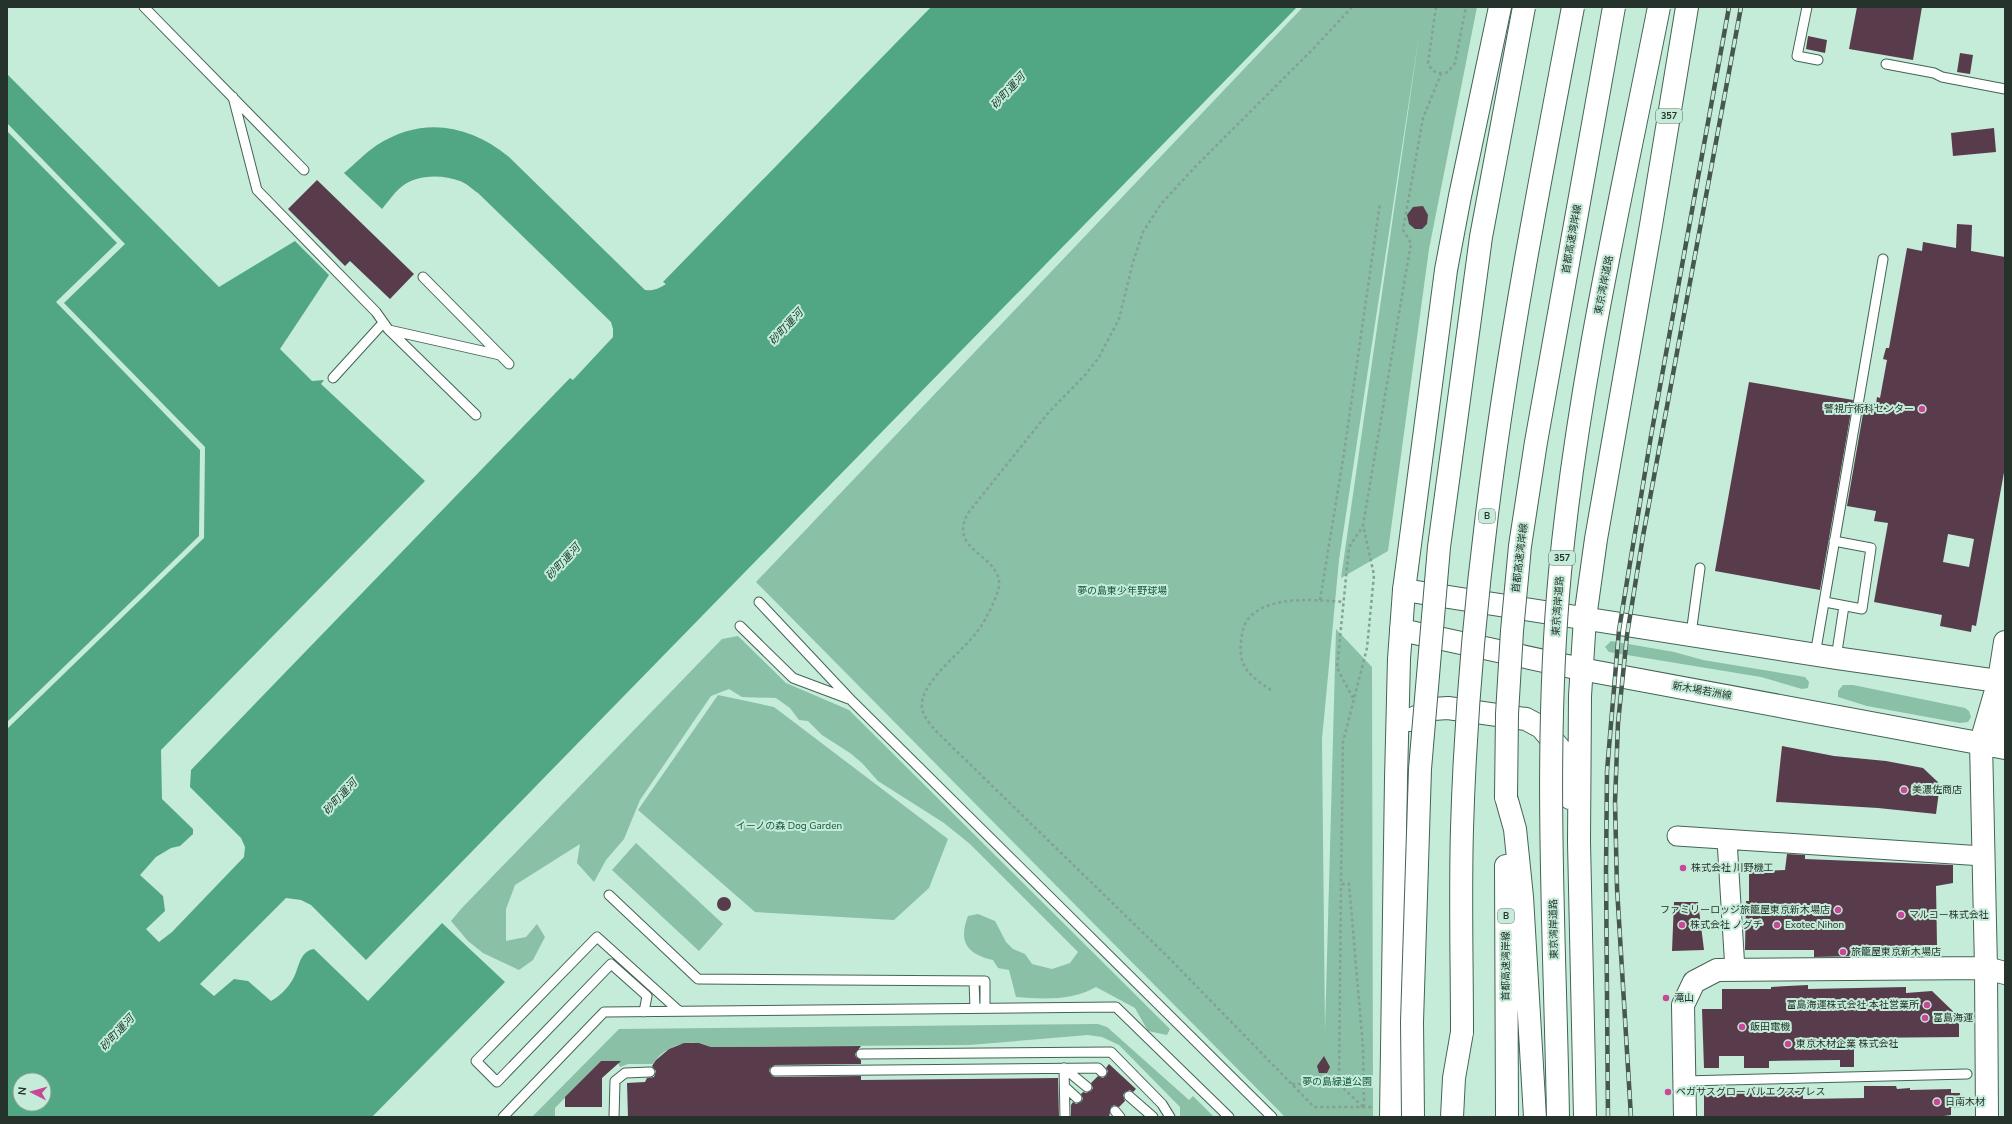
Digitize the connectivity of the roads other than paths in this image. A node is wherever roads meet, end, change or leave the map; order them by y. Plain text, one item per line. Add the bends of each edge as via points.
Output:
1 (144, 7) edge
2 (1500, 7) edge
3 (1524, 7) edge
4 (1573, 7) edge
5 (1614, 7) edge
6 (1659, 7) edge
7 (1687, 7) edge
8 (1808, 7) edge
9 (1818, 60) dead end
10 (1886, 64) dead end
11 (2005, 88) edge
12 (233, 97) junction
13 (304, 170) dead end
14 (1883, 259) dead end
15 (423, 277) dead end
16 (385, 326) junction
17 (500, 355) junction
18 (509, 364) dead end
19 (333, 378) dead end
20 (476, 415) dead end
21 (1834, 541) junction
22 (1700, 568) dead end
23 (1404, 590) junction
24 (758, 602) dead end
25 (1824, 602) junction
26 (1844, 606) junction
27 (1585, 618) junction
28 (740, 626) dead end
29 (1401, 630) junction
30 (1690, 634) junction
31 (2005, 642) edge
32 (1826, 656) junction
33 (1581, 669) junction
34 (2003, 687) edge
35 (852, 701) junction
36 (2005, 732) edge
37 (1397, 734) junction
38 (1981, 742) junction
39 (2005, 748) edge
40 (1506, 797) junction
41 (1677, 836) dead end
42 (1727, 840) junction
43 (1579, 842) junction
44 (1983, 856) junction
45 (610, 895) dead end
46 (1734, 970) junction
47 (1996, 970) edge
48 (974, 981) junction
49 (975, 1008) junction
50 (985, 1008) junction
51 (679, 1011) junction
52 (644, 1012) junction
53 (1462, 1032) junction
54 (861, 1054) dead end
55 (1064, 1068) junction
56 (775, 1071) dead end
57 (650, 1072) dead end
58 (1102, 1072) dead end
59 (1967, 1074) dead end
60 (1684, 1081) junction
61 (1065, 1087) junction
62 (1088, 1087) dead end
63 (1129, 1096) dead end
64 (1077, 1098) dead end
65 (1384, 1112) edge
66 (503, 1117) edge
67 (614, 1117) edge
68 (1065, 1117) edge
69 (1153, 1117) edge
70 (1170, 1117) edge
71 (1229, 1117) edge
72 (1272, 1117) edge
73 (1413, 1117) edge
74 (1452, 1117) edge
75 (1463, 1117) edge
76 (1507, 1117) edge
77 (1535, 1117) edge
78 (1558, 1117) edge
79 (1585, 1117) edge
80 (1685, 1117) edge
81 (1987, 1117) edge

1 - 12 lane
2 - 23 main road via 1446,270
3 - 73 main road, bridge via 1481,237 1439,554 1419,792 1412,1022
4 - 53 main road, B, bridge via 1530,232 1487,515 1466,742 1462,829
5 - 40 main road, 首都高速湾岸線 / B, bridge via 1536,442 1520,546 1507,714
6 - 78 main road, 東京湾岸道路 / 357, bridge via 1578,427 1560,572 1551,702
7 - 27 main road, 357 via 1596,539
8 - 9 lane via 1797,56
10 - 11 lane
12 - 13 lane
12 - 16 lane via 257,190 376,312
14 - 21 lane
15 - 17 lane
16 - 17 lane
16 - 19 lane
16 - 20 lane
17 - 18 lane
21 - 25 lane
21 - 26 lane via 1871,548 1862,608
22 - 30 lane
23 - 27 main road
23 - 29 main road
24 - 35 lane
25 - 26 lane
25 - 32 lane
26 - 32 lane
27 - 30 main road
27 - 33 main road, 357
28 - 35 lane via 793,678
29 - 33 main road, 新木場若洲線
29 - 37 main road
30 - 32 main road
31 - 34 main road
32 - 34 main road
33 - 38 main road, 新木場若洲線
33 - 43 main road, 357
34 - 36 main road
34 - 38 main road
35 - 72 lane
37 - 43 main road via 1409,720 1433,709 1448,708 1526,719 1541,728 1560,749
37 - 65 main road
38 - 39 main road, 新木場若洲線
38 - 44 main road
40 - 76 main road, 首都高速湾岸線 / B
40 - 77 main road via 1515,829 1522,897
41 - 42 street
42 - 44 street
42 - 46 street
43 - 79 main road, 357
44 - 47 main road
45 - 48 lane via 698,979
46 - 47 main road
46 - 60 main road via 1717,970 1694,982 1683,1005
47 - 81 main road
48 - 49 lane
48 - 50 lane via 985,981
49 - 50 lane
49 - 51 lane
50 - 71 lane via 1116,1007
51 - 52 lane
51 - 52 lane via 597,937 476,1061 497,1082 611,964 647,996
52 - 66 lane via 604,1012
53 - 74 main road via 1454,1078
53 - 75 main road, B
54 - 70 lane via 1111,1052 1162,1104
55 - 56 lane
55 - 58 lane via 1098,1068
55 - 61 lane
55 - 62 lane
57 - 67 lane via 625,1073 615,1081
59 - 60 lane
60 - 80 main road
61 - 64 lane
61 - 68 lane
63 - 69 lane

